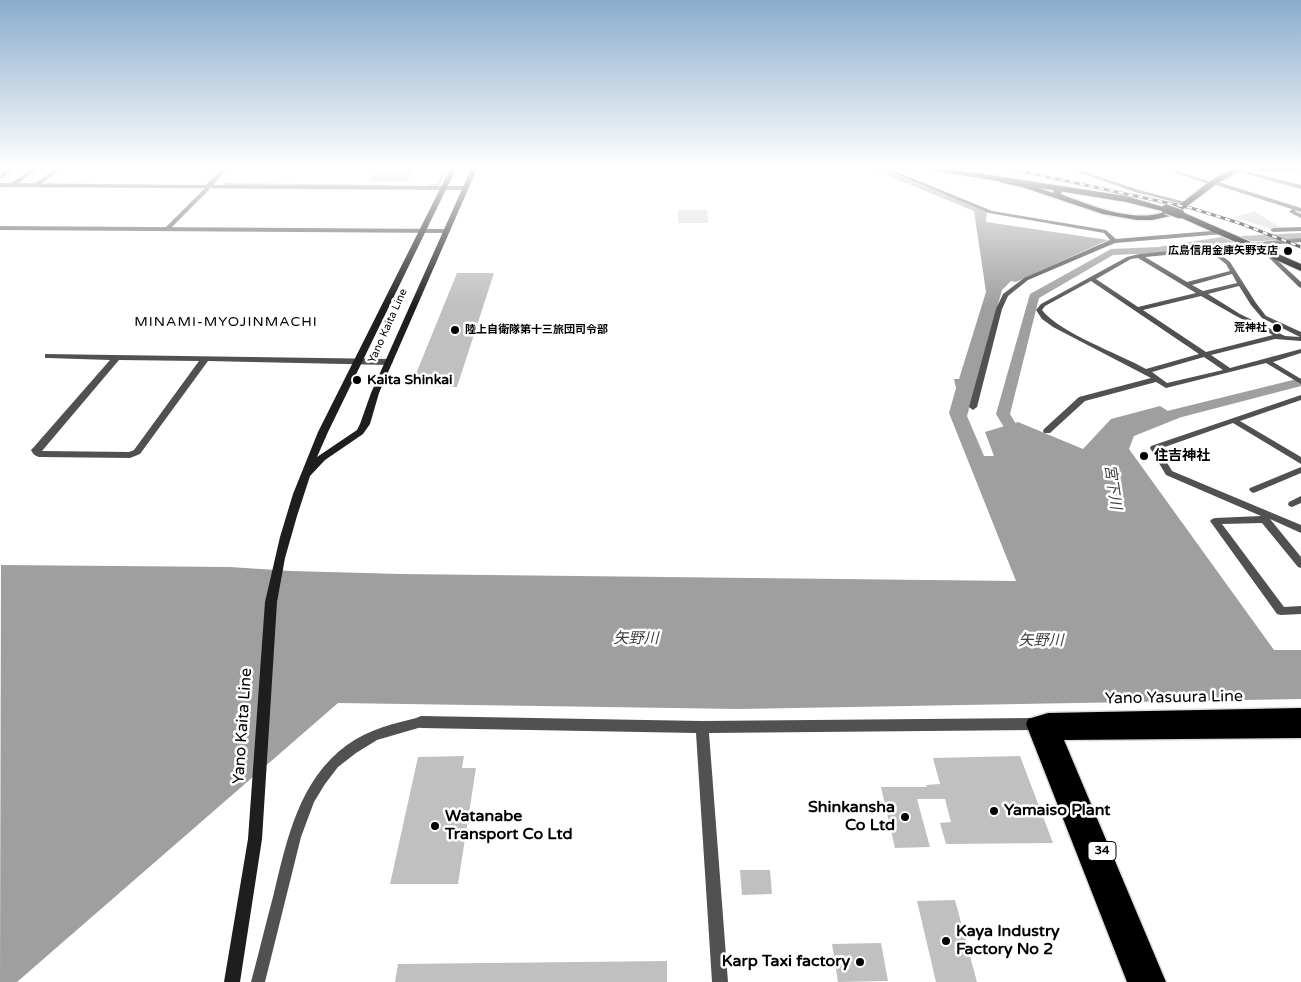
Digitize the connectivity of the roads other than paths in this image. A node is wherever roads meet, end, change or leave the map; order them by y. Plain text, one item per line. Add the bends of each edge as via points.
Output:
1 (181, 215) edge
2 (430, 215) edge
3 (454, 215) edge
4 (1007, 215) edge
5 (1130, 215) edge
6 (1151, 215) edge
7 (1182, 215) edge
8 (0, 228) edge
9 (167, 229) junction
10 (1301, 229) edge
11 (423, 230) junction
12 (1273, 230) dead end
13 (447, 231) junction
14 (1225, 232) junction
15 (1301, 240) edge
16 (1114, 241) junction
17 (1250, 244) junction
18 (1210, 249) junction
19 (1265, 251) junction
20 (1139, 256) junction
21 (1301, 268) edge
22 (1234, 272) junction
23 (1092, 279) junction
24 (1187, 284) junction
25 (1241, 284) junction
26 (1301, 286) edge
27 (1202, 293) junction
28 (1138, 309) junction
29 (1301, 335) edge
30 (1284, 338) junction
31 (1301, 340) edge
32 (1301, 351) edge
33 (1207, 355) junction
34 (48, 356) dead end
35 (117, 357) junction
36 (206, 358) junction
37 (1267, 361) junction
38 (359, 362) junction
39 (389, 362) junction
40 (1146, 371) junction
41 (1230, 371) junction
42 (1283, 372) joint
43 (1157, 379) junction
44 (1301, 382) edge
45 (1301, 397) edge
46 (972, 407) dead end
47 (1233, 420) junction
48 (1047, 431) dead end
49 (1299, 457) edge
50 (1301, 470) edge
51 (304, 481) junction
52 (1253, 490) dead end
53 (1265, 517) junction
54 (1301, 529) edge
55 (1301, 564) edge
56 (1301, 610) edge
57 (1301, 716) edge
58 (421, 722) joint
59 (1045, 726) junction
60 (702, 727) junction
61 (1301, 730) edge
62 (233, 978) edge
63 (258, 982) edge
64 (720, 982) edge
65 (1137, 982) edge
66 (1156, 982) edge

1 - 9 street
2 - 11 main road, Yano Kaita Line
3 - 13 main road, Yano Kaita Line
4 - 16 street via 1106,232
5 - 6 main road
7 - 14 highway, bridge
8 - 9 street
9 - 11 street
10 - 12 street
11 - 13 street
11 - 38 main road, Yano Kaita Line
13 - 39 main road, Yano Kaita Line
14 - 16 street
14 - 17 highway
15 - 17 street
16 - 46 street via 1026,278 1005,295
17 - 18 street
17 - 19 highway
18 - 20 street
18 - 22 street via 1224,258
19 - 21 highway
19 - 26 street
20 - 23 street via 1129,258
20 - 24 street
22 - 24 street
22 - 25 street
23 - 28 street
23 - 40 street via 1043,305 1040,314 1102,352
24 - 27 street
25 - 27 street
25 - 29 street via 1264,317
27 - 28 street
27 - 30 street
28 - 33 street
30 - 31 street
30 - 33 street
32 - 37 street
33 - 40 street
33 - 41 street
34 - 35 street
35 - 36 street
35 - 36 street via 36,450 39,454 130,455 137,452
36 - 38 street
37 - 41 street
37 - 42 street
38 - 39 street
38 - 51 main road, Yano Kaita Line via 323,432
39 - 51 main road, Yano Kaita Line via 363,428 322,458
40 - 43 street
41 - 43 street via 1166,386
42 - 44 street
43 - 48 street via 1082,399
45 - 47 street
47 - 49 street
47 - 53 street via 1154,448 1170,473
50 - 52 street
51 - 62 main road, Yano Kaita Line via 287,527 271,602 255,839
53 - 54 street
53 - 55 street
53 - 56 street via 1215,521 1281,611
57 - 59 main road, Yano Yasuura Line
58 - 60 street
58 - 63 street via 374,735 354,746 324,774 313,791 299,818
59 - 60 street
59 - 61 main road
59 - 65 main road, 34
59 - 66 main road, 34
60 - 64 street

